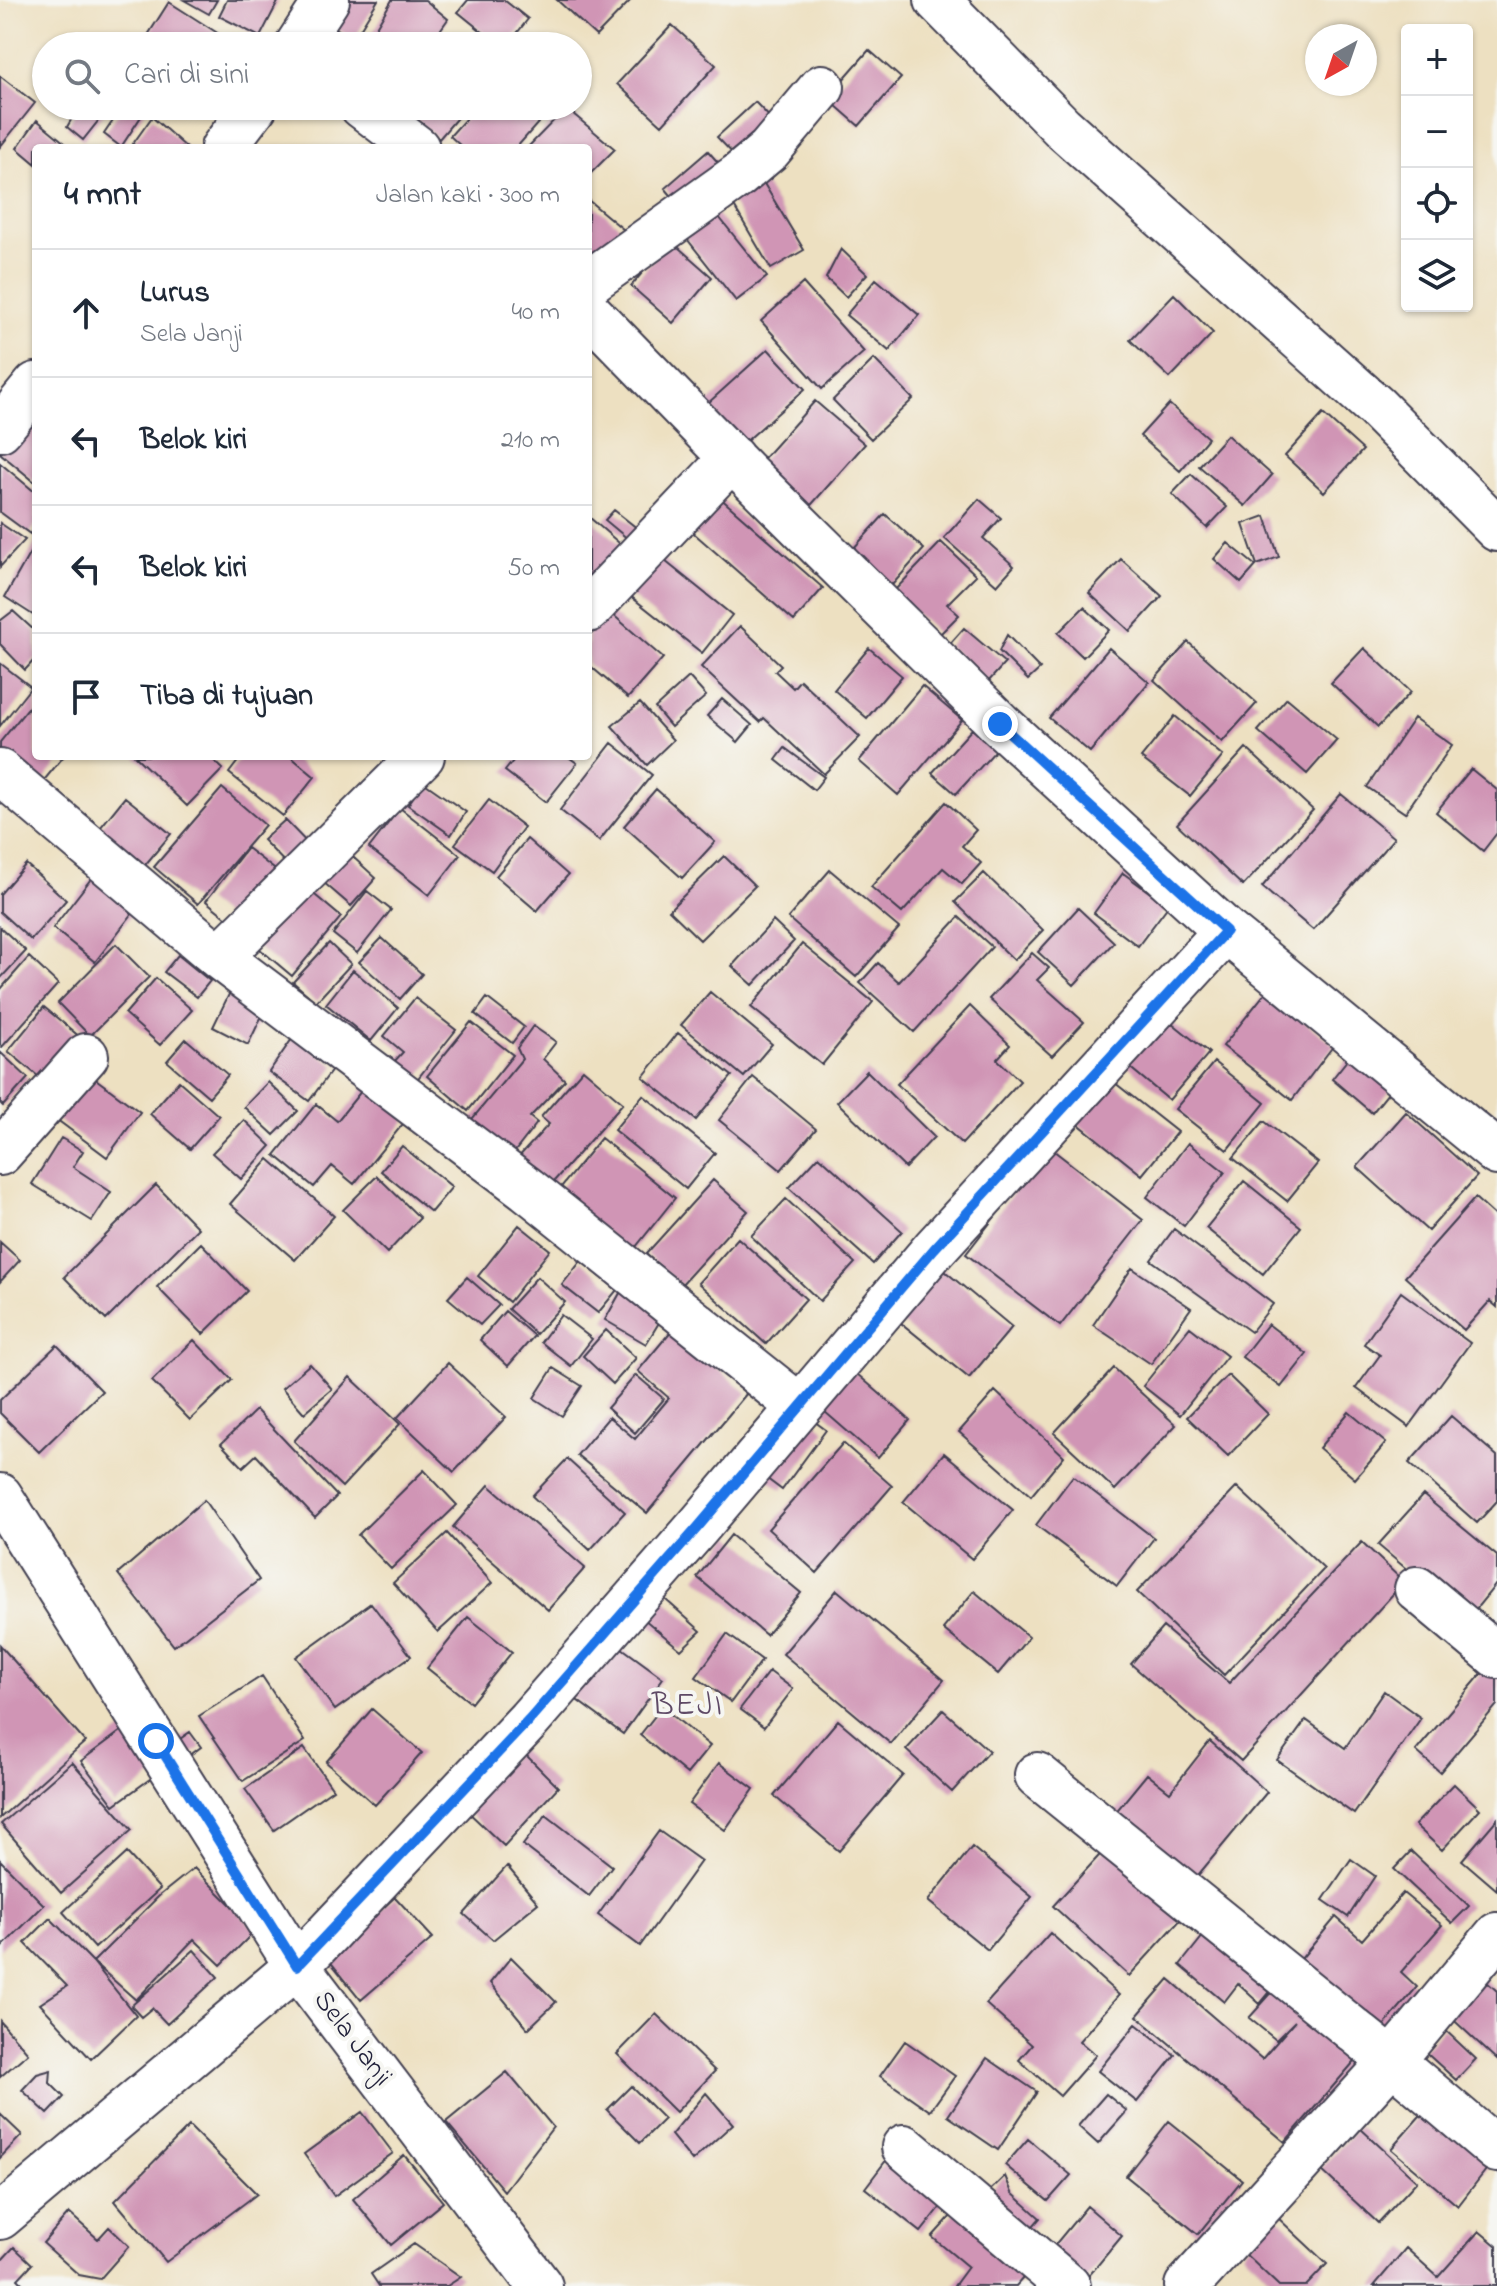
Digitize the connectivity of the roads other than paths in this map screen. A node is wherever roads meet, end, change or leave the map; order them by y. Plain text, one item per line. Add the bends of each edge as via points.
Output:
1 (327, 0) edge
2 (937, 0) edge
3 (306, 32) edge
4 (822, 87) dead end
5 (244, 120) edge
6 (380, 120) edge
7 (226, 144) edge
8 (412, 144) edge
9 (592, 280) edge
10 (592, 315) edge
11 (32, 390) edge
12 (0, 429) edge
13 (732, 458) junction
14 (1497, 529) edge
15 (592, 606) edge
16 (418, 760) edge
17 (0, 772) edge
18 (1226, 931) junction
19 (219, 957) junction
20 (86, 1056) dead end
21 (0, 1153) edge
22 (1497, 1153) edge
23 (800, 1407) junction
24 (0, 1496) edge
25 (1417, 1589) dead end
26 (1497, 1656) edge
27 (1037, 1775) dead end
28 (1497, 1935) edge
29 (297, 1966) junction
30 (1392, 2061) junction
31 (904, 2147) dead end
32 (1497, 2150) edge
33 (0, 2217) edge
34 (540, 2286) edge
35 (1068, 2286) edge
36 (1187, 2286) edge

1 - 3 street
2 - 14 street via 1062,127 1376,407
4 - 9 street via 769,150
5 - 7 street
6 - 8 street
10 - 13 street
11 - 12 street
13 - 15 street
13 - 18 street via 1000,724
16 - 19 street
17 - 19 street
18 - 22 street
18 - 23 street via 934,1249
19 - 23 street via 527,1189
20 - 21 street
23 - 29 street via 529,1720
24 - 29 street, Sela Janji
25 - 26 street
27 - 30 street
28 - 30 street
29 - 33 street
29 - 34 street, Sela Janji
30 - 32 street
30 - 36 street
31 - 35 street

